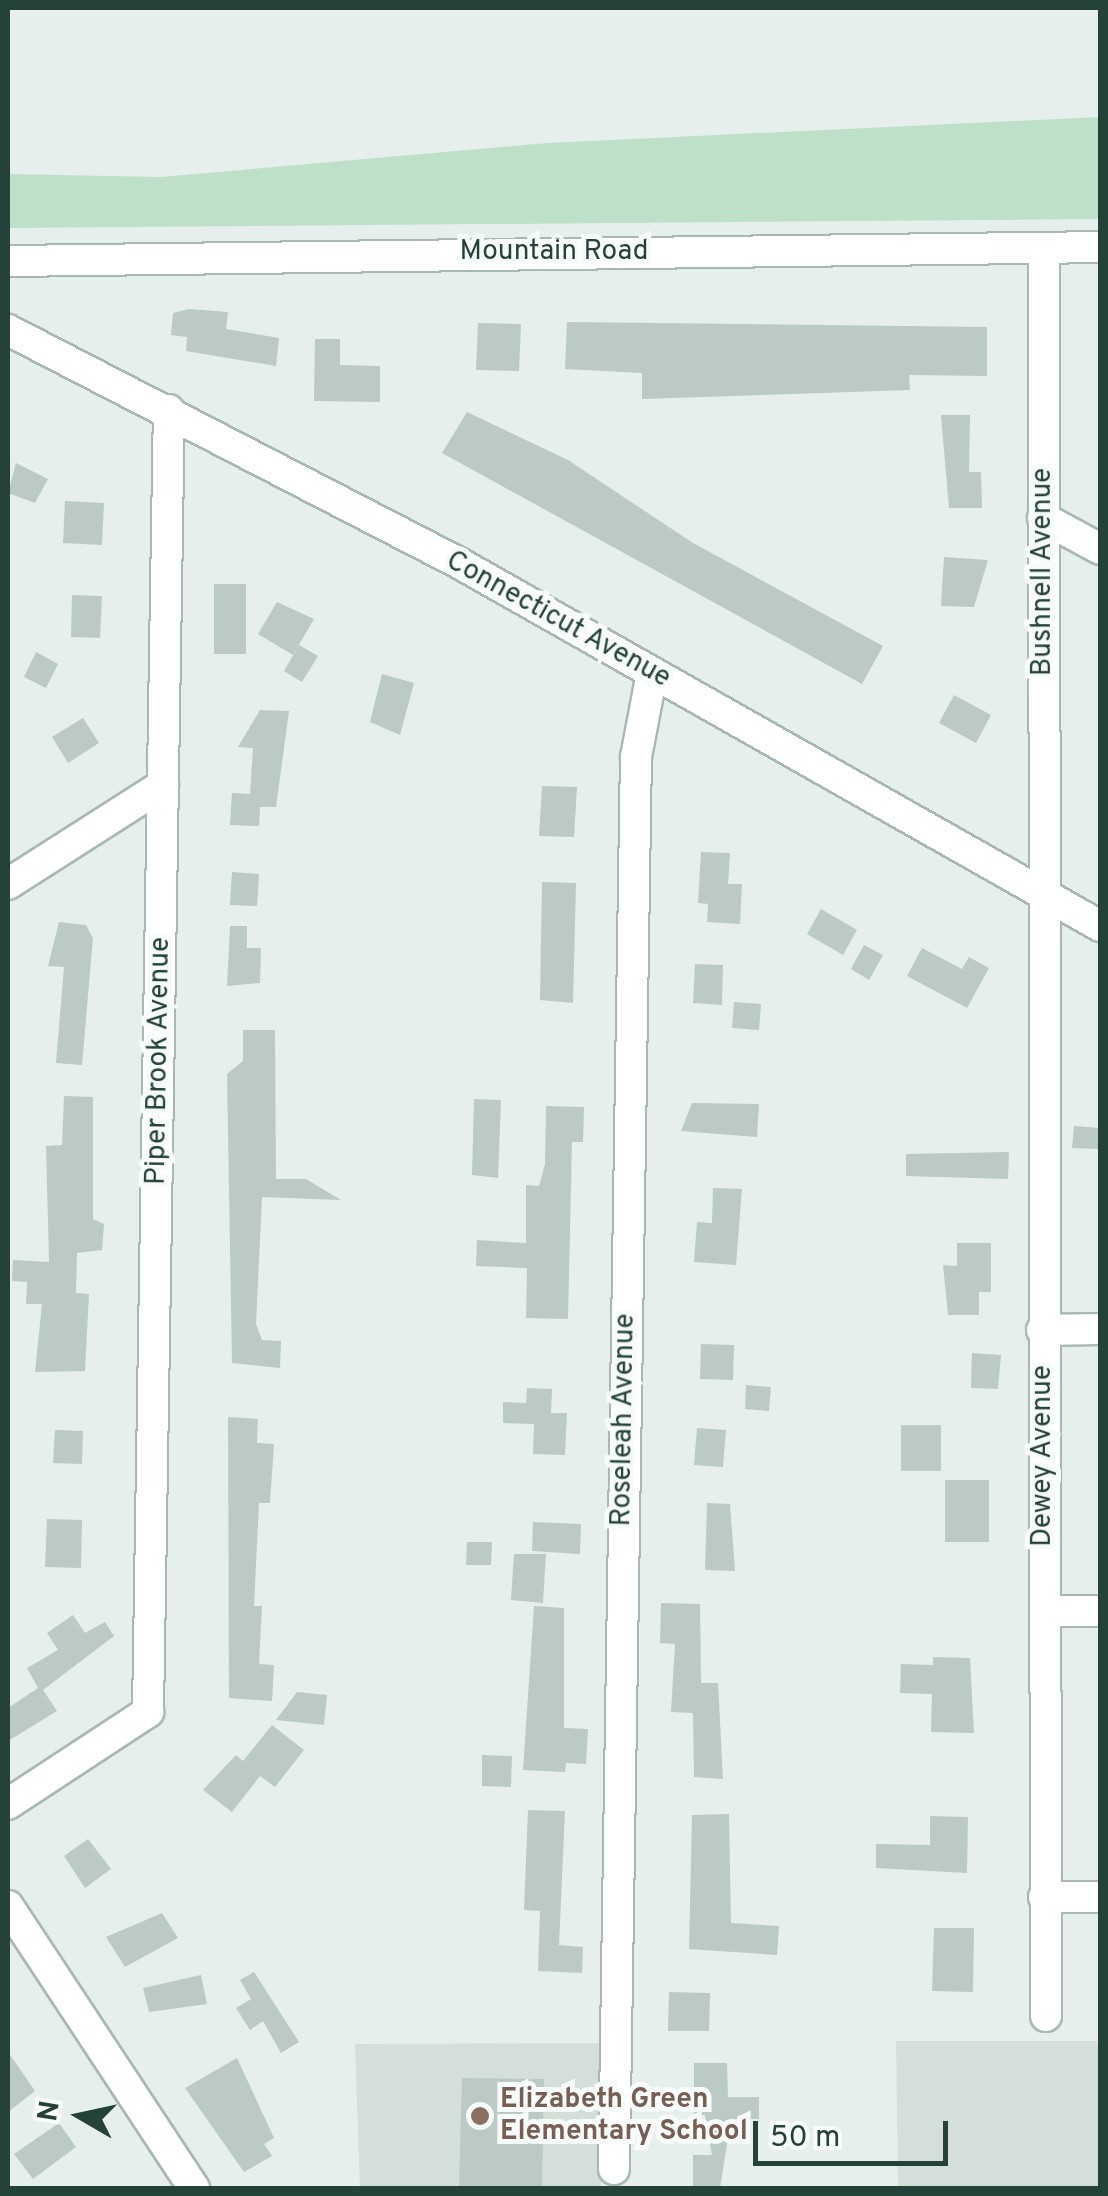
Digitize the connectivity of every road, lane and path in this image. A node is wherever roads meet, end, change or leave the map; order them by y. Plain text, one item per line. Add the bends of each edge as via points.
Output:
1 (1100, 247) edge
2 (1044, 248) junction
3 (8, 260) edge
4 (8, 330) edge
5 (170, 410) junction
6 (1043, 518) junction
7 (1100, 549) edge
8 (652, 672) junction
9 (164, 785) junction
10 (8, 884) edge
11 (1044, 895) junction
12 (1100, 926) edge
13 (1100, 1329) edge
14 (1042, 1330) junction
15 (1044, 1611) junction
16 (1100, 1611) edge
17 (8, 1804) edge
18 (1044, 1896) junction
19 (1100, 1897) edge
20 (8, 1906) edge
21 (1046, 2016) dead end
22 (614, 2169) dead end
23 (194, 2188) edge

1 - 2 street, Mountain Road
2 - 3 street, Mountain Road
2 - 6 street, Bushnell Avenue
4 - 5 street, Connecticut Avenue
5 - 8 street, Connecticut Avenue
5 - 9 street, Piper Brook Avenue
6 - 7 street
6 - 11 street, Bushnell Avenue
8 - 11 street, Connecticut Avenue
8 - 22 street, Roseleah Avenue via 636,757
9 - 10 street
9 - 17 street, Piper Brook Avenue via 148,1712
11 - 12 street, Connecticut Avenue
11 - 14 street, Dewey Avenue
13 - 14 street
14 - 15 street, Dewey Avenue
15 - 16 street
15 - 18 street, Dewey Avenue
18 - 19 street
18 - 21 street, Dewey Avenue
20 - 23 street

